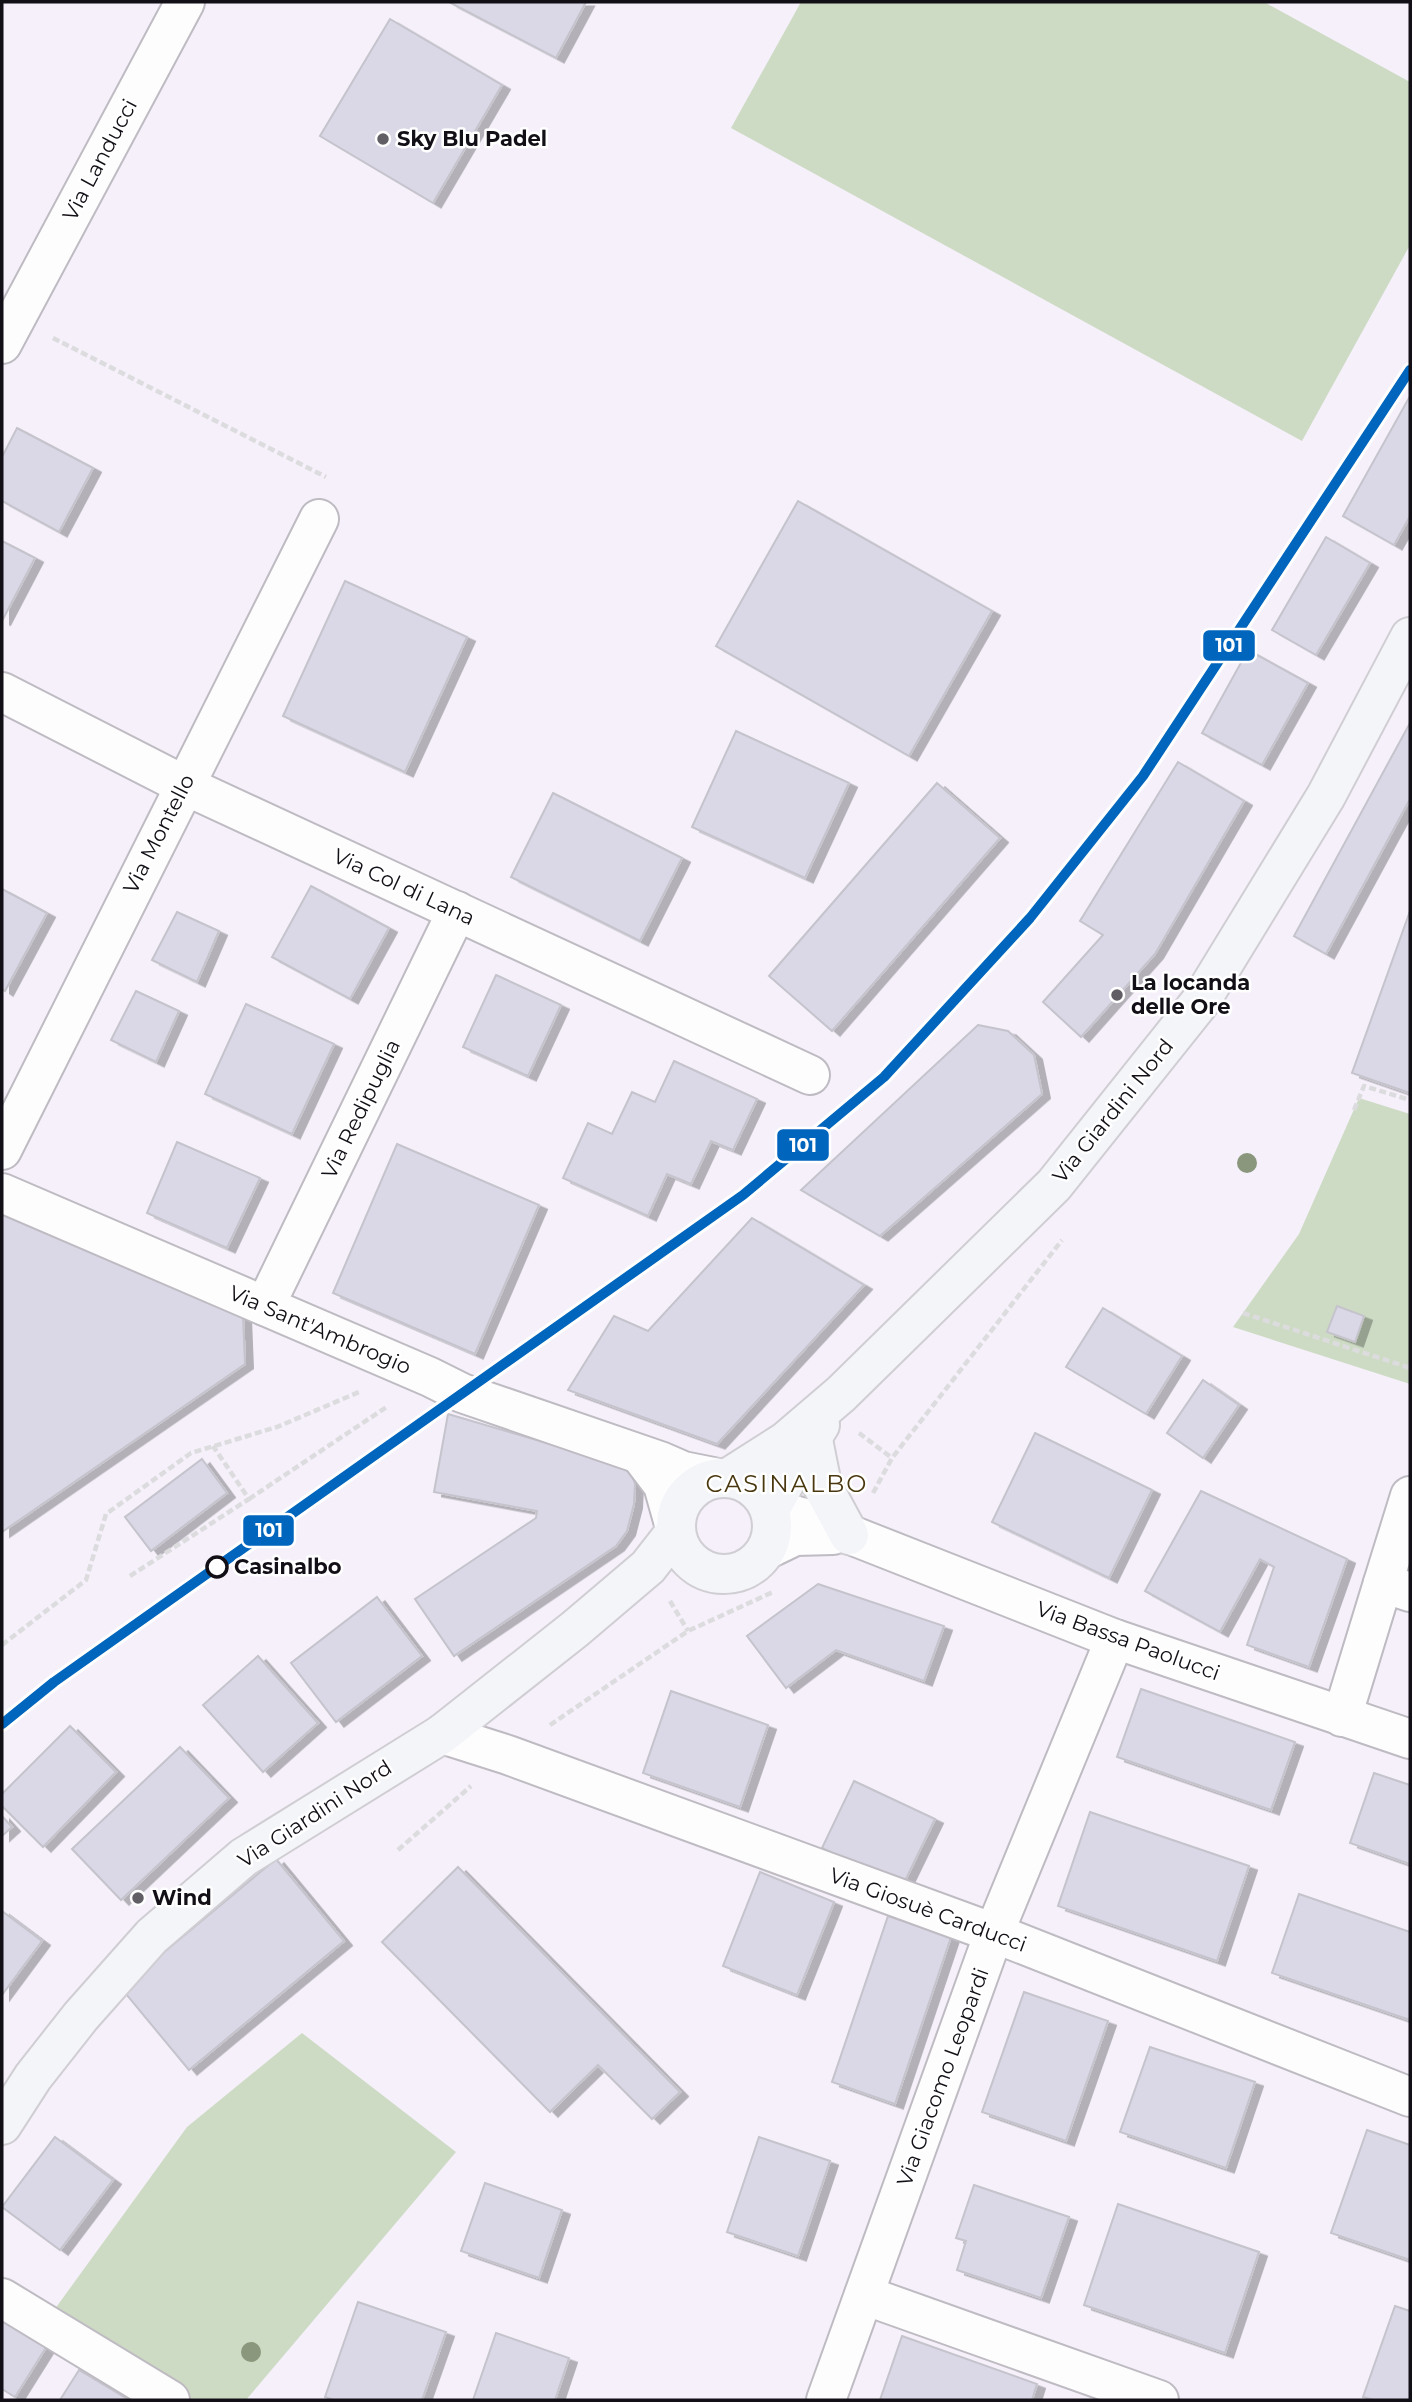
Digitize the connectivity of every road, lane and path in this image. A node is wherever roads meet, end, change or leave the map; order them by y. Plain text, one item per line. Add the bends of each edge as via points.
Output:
1 (185, 2) edge
2 (6, 324) edge
3 (318, 519) joint
4 (1410, 637) edge
5 (2, 692) edge
6 (184, 785) junction
7 (457, 911) junction
8 (810, 1075) dead end
9 (1410, 1100) edge
10 (1354, 1110) dead end
11 (2, 1150) edge
12 (2, 1193) edge
13 (1069, 1231) dead end
14 (265, 1306) junction
15 (1243, 1313) dead end
16 (1410, 1368) edge
17 (421, 1373) junction
18 (841, 1394) junction
19 (813, 1435) junction
20 (213, 1446) junction
21 (641, 1456) junction
22 (723, 1478) junction
23 (1410, 1496) edge
24 (871, 1497) dead end
25 (248, 1499) junction
26 (770, 1524) junction
27 (676, 1531) junction
28 (849, 1535) junction
29 (708, 1573) junction
30 (130, 1576) dead end
31 (1396, 1588) edge
32 (776, 1590) dead end
33 (575, 1629) junction
34 (1115, 1639) junction
35 (2, 1645) edge
36 (1342, 1717) junction
37 (442, 1734) junction
38 (1410, 1739) edge
39 (508, 1755) junction
40 (398, 1850) dead end
41 (994, 1933) junction
42 (1410, 2097) edge
43 (2, 2125) edge
44 (864, 2295) junction
45 (2, 2298) edge
46 (170, 2400) edge
47 (826, 2400) edge
48 (1159, 2400) edge

1 - 2 street, Via Landucci
2 - 3 path via 334,481
3 - 6 street, Via Montello
4 - 18 main road, Via Giardini Nord via 1326,796 1200,1002 1054,1185
5 - 6 street, Via Col di Lana
6 - 7 street, Via Col di Lana
6 - 11 street, Via Montello
7 - 8 street, Via Col di Lana
7 - 14 street, Via Redipuglia
9 - 10 path via 1364,1086
12 - 14 street, Via Sant'Ambrogio
13 - 24 path via 892,1458
14 - 17 street, Via Sant'Ambrogio
15 - 16 path
17 - 20 path
17 - 21 street, Via Sant'Ambrogio via 462,1393
17 - 25 path
18 - 19 main road, Via Giardini Nord
18 - 22 main road, Via Giardini Nord via 786,1441
19 - 26 main road, Via Giardini Nord
19 - 28 main road via 822,1485
20 - 25 path
20 - 35 path via 191,1453 106,1514 86,1580
21 - 22 street, Via Sant'Ambrogio via 683,1471
21 - 27 street via 663,1485
22 - 26 main road via 743,1481 755,1489 766,1501
22 - 27 main road, Via Giardini Nord via 691,1490 681,1503
23 - 31 street
25 - 30 path
26 - 28 street, Via Bassa Paolucci via 795,1536
26 - 29 main road, Via Giardini Nord via 760,1560 736,1574
27 - 29 main road via 686,1557
27 - 33 main road, Via Giardini Nord via 648,1567
28 - 34 street, Via Bassa Paolucci
29 - 33 main road, Via Giardini Nord via 661,1586
31 - 36 street
32 - 39 path via 688,1630
33 - 37 main road, Via Giardini Nord
34 - 36 street, Via Bassa Paolucci
34 - 41 street, Via Giacomo Leopardi
36 - 38 street, Via Bassa Paolucci
37 - 39 street, Via Giosuè Carducci
37 - 43 main road, Via Giardini Nord via 244,1857 152,1936 81,2016
39 - 40 path
39 - 41 street, Via Giosuè Carducci
41 - 42 street, Via Giosuè Carducci
41 - 44 street, Via Giacomo Leopardi
44 - 47 street, Via Giacomo Leopardi
44 - 48 street
45 - 46 street

